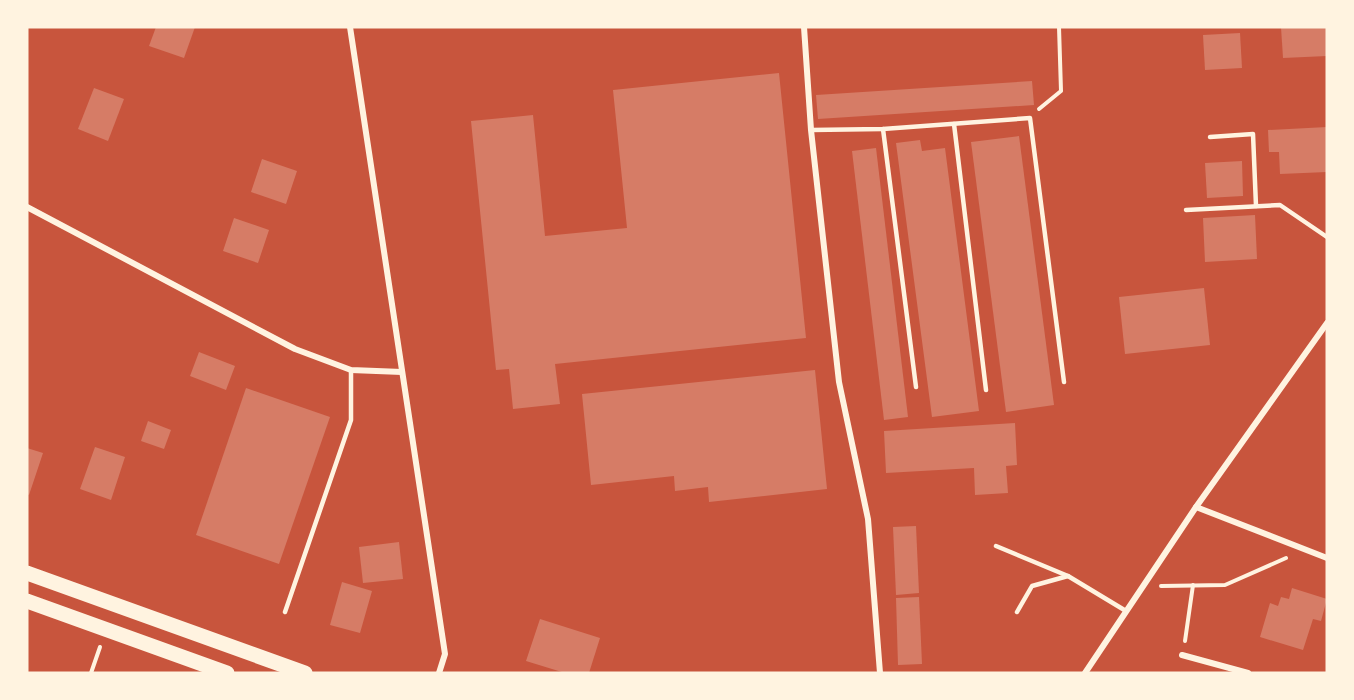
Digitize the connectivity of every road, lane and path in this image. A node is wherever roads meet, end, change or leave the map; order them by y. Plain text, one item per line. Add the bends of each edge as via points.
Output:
1 (350, 27) edge
2 (804, 27) edge
3 (1059, 27) edge
4 (1030, 118) junction
5 (954, 124) junction
6 (883, 129) junction
7 (811, 130) junction
8 (1210, 137) dead end
9 (1256, 206) junction
10 (27, 207) edge
11 (1186, 210) dead end
12 (1327, 237) edge
13 (1327, 323) edge
14 (351, 370) junction
15 (402, 372) junction
16 (1064, 382) dead end
17 (916, 387) dead end
18 (986, 390) dead end
19 (1196, 507) junction
20 (996, 546) dead end
21 (1305, 550) junction
22 (1327, 558) edge
23 (27, 573) edge
24 (1068, 576) junction
25 (1193, 585) junction
26 (1143, 586) junction
27 (27, 601) edge
28 (1126, 611) junction
29 (285, 612) dead end
30 (1017, 612) dead end
31 (106, 630) junction
32 (1182, 655) joint
33 (91, 673) edge
34 (227, 673) edge
35 (305, 673) edge
36 (439, 673) edge
37 (880, 673) edge
38 (1084, 673) edge
39 (1248, 673) edge

1 - 15 street
2 - 7 street
3 - 4 path via 1061,91
4 - 5 lane
4 - 16 lane
5 - 6 lane
5 - 18 lane
6 - 7 lane
6 - 17 lane
7 - 37 street via 839,382 868,519
8 - 9 lane via 1253,134
9 - 11 lane
9 - 12 lane via 1280,205
10 - 14 street via 295,349
13 - 19 street
14 - 15 street
14 - 29 lane via 351,420
15 - 36 street via 445,654
19 - 21 street
19 - 26 street
20 - 24 lane
21 - 22 street
21 - 25 path via 1225,585
23 - 35 main road
24 - 28 lane
24 - 30 lane via 1032,586
25 - 26 path
25 - 32 path
26 - 28 street
27 - 31 main road
28 - 38 street
31 - 33 path
31 - 34 main road
32 - 39 street

